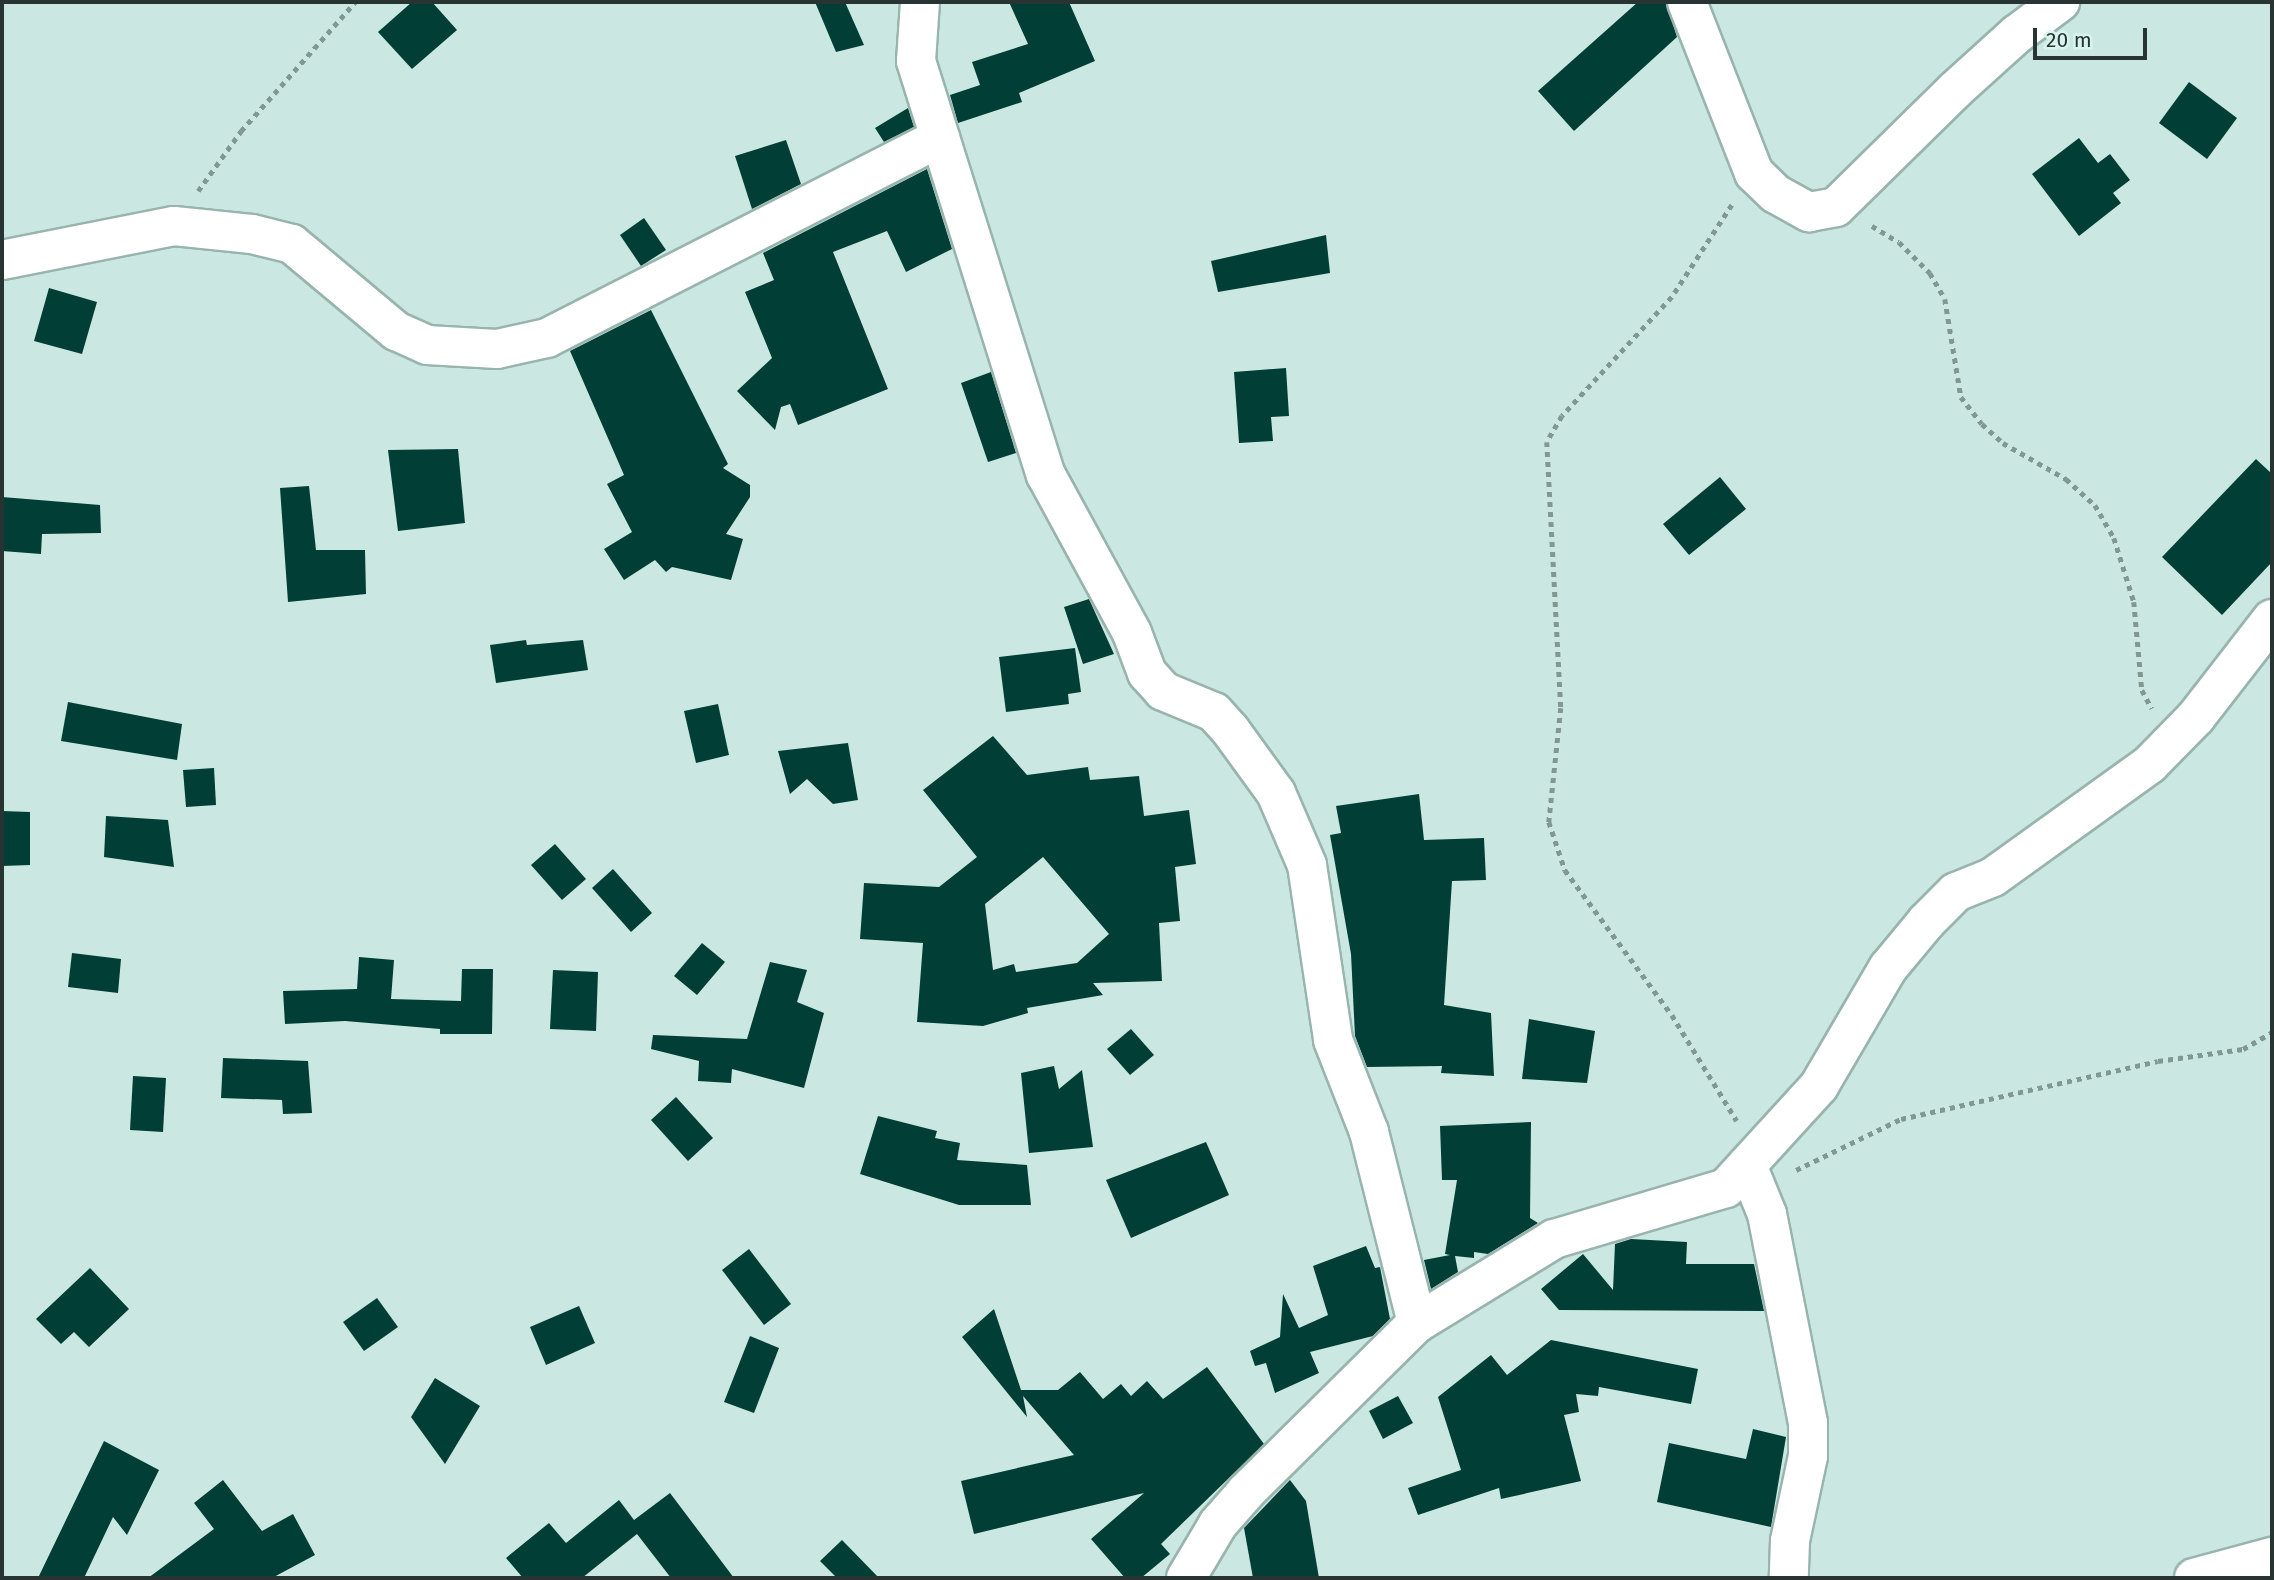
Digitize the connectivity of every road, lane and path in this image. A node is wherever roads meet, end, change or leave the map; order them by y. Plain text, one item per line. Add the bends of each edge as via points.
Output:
1 (355, 2) edge
2 (920, 2) edge
3 (1687, 2) edge
4 (2060, 2) edge
5 (940, 138) junction
6 (1754, 173) junction
7 (1836, 206) junction
8 (174, 226) junction
9 (2, 260) edge
10 (2272, 619) edge
11 (2170, 744) junction
12 (2272, 1032) edge
13 (1753, 1168) junction
14 (1417, 1323) junction
15 (2272, 1557) edge
16 (1186, 1578) edge
17 (1789, 1578) edge
18 (2194, 1578) edge

1 - 8 path via 241,131
2 - 5 street via 916,61
3 - 6 street
4 - 7 street via 1965,80
5 - 8 street via 547,338 497,349 427,345 396,331 292,244 252,234
5 - 14 street via 1046,475 1132,633 1147,673 1163,691 1214,712 1231,731 1276,793 1307,865 1333,1040 1369,1132
6 - 7 street via 1776,194 1809,212
6 - 13 path via 1672,297 1562,416 1547,442 1561,708 1549,822 1565,870 1672,1015
7 - 11 path via 1899,242 1930,273 1945,299 1961,397 1982,424 2003,443 2066,479 2095,505 2125,564 2142,690
8 - 9 street
10 - 11 street
11 - 13 street via 2150,764 1993,877 1956,891 1888,968 1819,1086
12 - 13 path via 2244,1049 2158,1061 1901,1119 1850,1148
13 - 14 street via 1726,1188 1554,1240
13 - 17 street via 1767,1214 1808,1423 1808,1456 1790,1541
14 - 16 street via 1246,1492 1218,1524
15 - 18 street

